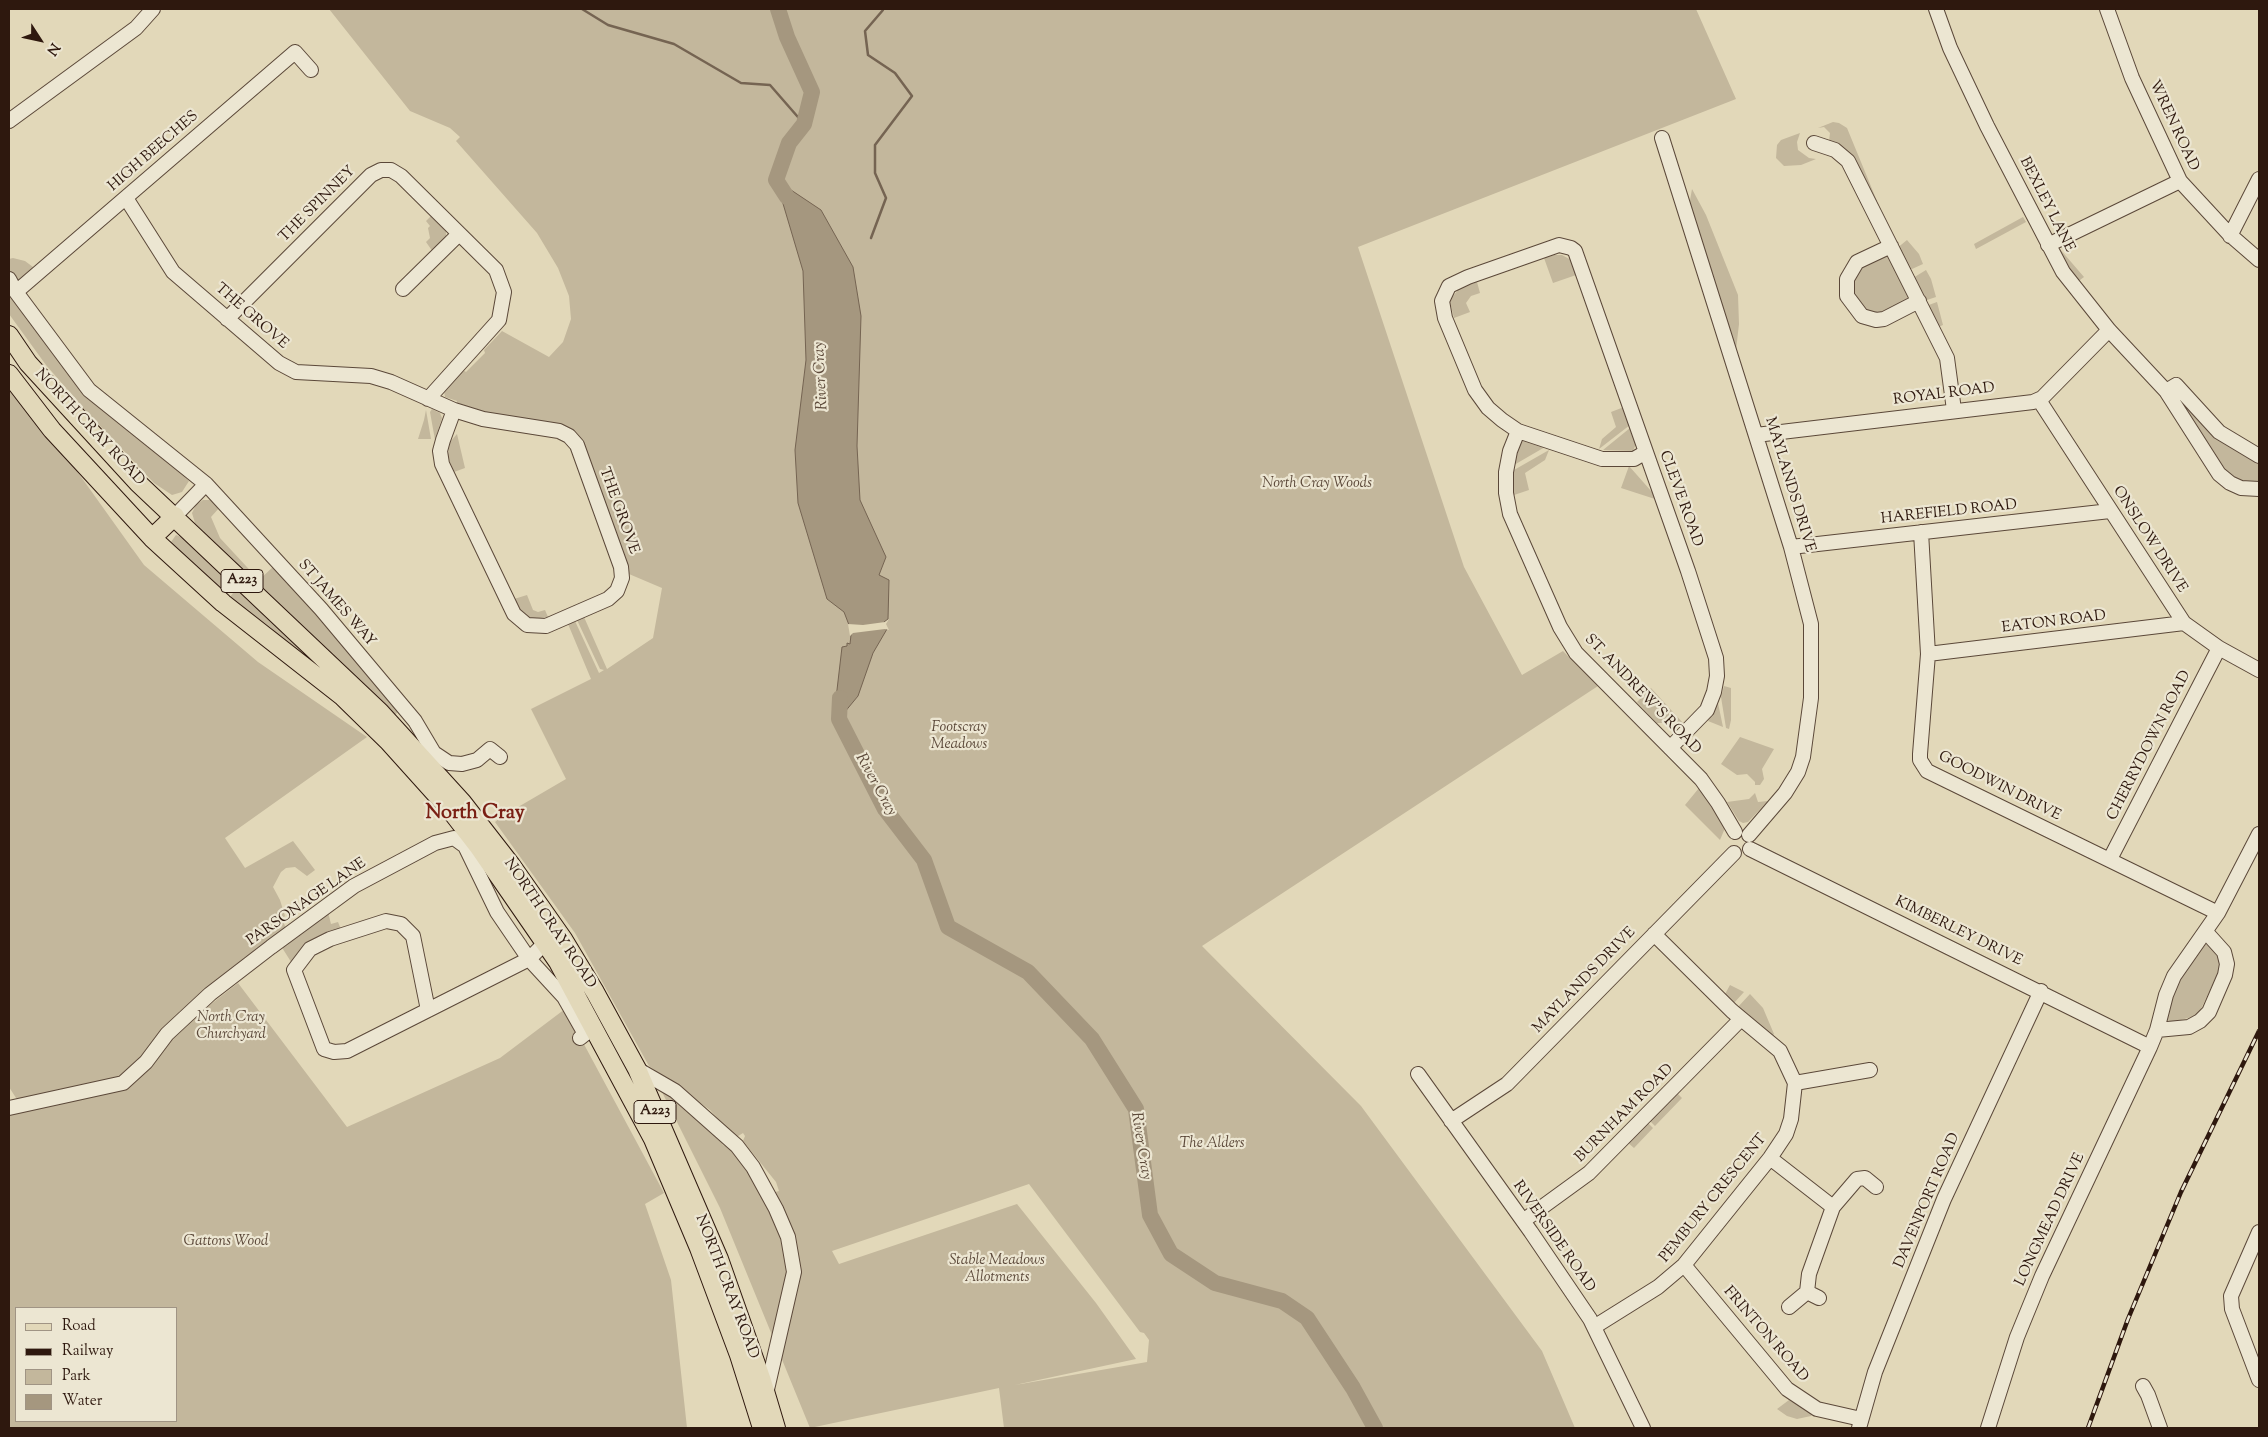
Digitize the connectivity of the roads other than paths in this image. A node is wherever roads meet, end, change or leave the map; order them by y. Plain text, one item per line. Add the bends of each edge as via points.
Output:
1 (153, 9) edge
2 (1936, 9) edge
3 (2106, 9) edge
4 (311, 70) dead end
5 (9, 121) edge
6 (1662, 138) dead end
7 (1814, 143) dead end
8 (2259, 179) edge
9 (2180, 181) junction
10 (126, 198) junction
11 (459, 234) junction
12 (2230, 236) junction
13 (2048, 245) junction
14 (1891, 246) junction
15 (2259, 260) edge
16 (9, 279) edge
17 (404, 289) dead end
18 (16, 292) junction
19 (1919, 301) junction
20 (227, 319) junction
21 (2109, 330) junction
22 (9, 335) edge
23 (9, 374) edge
24 (2166, 391) junction
25 (428, 399) junction
26 (2039, 400) junction
27 (454, 410) junction
28 (1954, 410) junction
29 (1518, 431) junction
30 (1756, 435) junction
31 (1646, 452) junction
32 (2259, 456) edge
33 (206, 484) junction
34 (2259, 489) edge
35 (2110, 511) junction
36 (175, 516) junction
37 (1921, 532) junction
38 (152, 538) junction
39 (1791, 547) junction
40 (2184, 623) junction
41 (2218, 648) junction
42 (1928, 654) junction
43 (2259, 670) edge
44 (1670, 748) junction
45 (495, 749) dead end
46 (1742, 833) junction
47 (2259, 834) edge
48 (1750, 849) junction
49 (1734, 853) junction
50 (2110, 859) junction
51 (2218, 913) junction
52 (2206, 932) junction
53 (1654, 934) junction
54 (546, 942) junction
55 (529, 959) junction
56 (2041, 991) junction
57 (428, 1010) junction
58 (1741, 1019) junction
59 (2158, 1030) junction
60 (580, 1038) dead end
61 (2150, 1047) junction
62 (637, 1069) junction
63 (1870, 1070) dead end
64 (1418, 1074) dead end
65 (1794, 1083) junction
66 (9, 1108) edge
67 (1451, 1121) junction
68 (1770, 1158) junction
69 (1876, 1187) dead end
70 (1833, 1207) junction
71 (1523, 1221) junction
72 (2259, 1232) edge
73 (1684, 1265) junction
74 (1788, 1307) dead end
75 (1594, 1327) junction
76 (2259, 1380) edge
77 (2143, 1386) dead end
78 (766, 1394) junction
79 (1860, 1423) edge
80 (762, 1428) edge
81 (776, 1428) edge
82 (1643, 1428) edge
83 (1988, 1428) edge
84 (2160, 1428) edge

1 - 5 street via 136,28
2 - 13 street, BEXLEY LANE via 1955,58
3 - 9 street, WREN ROAD via 2132,78
4 - 10 street, HIGH BEECHES via 295,52
6 - 30 street, MAYLANDS DRIVE
7 - 14 street via 1835,150 1846,159
8 - 12 street
9 - 12 street, WREN ROAD
9 - 13 street
10 - 18 street, HIGH BEECHES
10 - 20 street, THE GROVE via 173,272
11 - 17 street
11 - 20 street, THE SPINNEY via 401,176 391,170 381,170 371,175
11 - 25 street, THE SPINNEY via 496,270 504,292 504,306 489,334
12 - 15 street, WREN ROAD
13 - 21 street, BEXLEY LANE via 2063,272
14 - 19 street
14 - 19 street via 1857,262 1847,279 1847,296 1862,316 1876,320
16 - 18 street, ST JAMES WAY
18 - 33 street, ST JAMES WAY via 89,390
19 - 28 street via 1947,358
20 - 25 street, THE GROVE via 279,363 296,372 371,376
21 - 24 street, BEXLEY LANE
21 - 26 street
22 - 36 main road, NORTH CRAY ROAD / A223 via 28,363 138,483
23 - 38 main road, NORTH CRAY ROAD / A223 via 52,430
24 - 32 street via 2176,385 2219,432
24 - 34 street, BEXLEY LANE via 2219,474 2241,488
25 - 27 street, THE GROVE
26 - 28 street, ROYAL ROAD
26 - 35 street, ONSLOW DRIVE
27 - 27 street, THE GROVE via 440,451 442,464 514,614 527,625 546,626 608,599 622,578 621,567 577,445 559,431 483,419
28 - 30 street, ROYAL ROAD
29 - 31 street via 1602,459 1634,459
29 - 31 street, CLEVE ROAD via 1488,408 1475,390 1442,310 1445,292 1449,286 1468,277 1559,245 1575,252
29 - 44 street, ST. ANDREW'S ROAD via 1506,472 1510,514 1560,627 1576,653
30 - 39 street, MAYLANDS DRIVE
31 - 44 street, CLEVE ROAD via 1716,658 1714,692 1706,710
33 - 36 street
33 - 45 street, ST JAMES WAY via 321,609 415,721 434,753 449,763 462,764 477,760
35 - 37 street, HAREFIELD ROAD
35 - 40 street, ONSLOW DRIVE
36 - 38 main road
36 - 62 main road, NORTH CRAY ROAD / A223 via 380,712 462,802 563,939
37 - 39 street, HAREFIELD ROAD
37 - 42 street, GOODWIN DRIVE
38 - 54 main road, NORTH CRAY ROAD / A223 via 223,603 343,697 388,742 451,811
39 - 46 street, MAYLANDS DRIVE via 1811,624 1811,698 1806,740 1798,772 1768,815
40 - 41 street, ONSLOW DRIVE
40 - 42 street, EATON ROAD
41 - 43 street, ONSLOW DRIVE
41 - 50 street, CHERRYDOWN ROAD
42 - 50 street, GOODWIN DRIVE via 1920,754 1927,771
44 - 46 street, ST. ANDREW'S ROAD via 1701,780
46 - 48 street via 1752,842
46 - 49 street via 1730,837 1729,846
47 - 51 street, LONGMEAD DRIVE
48 - 49 street via 1743,854
48 - 56 street, KIMBERLEY DRIVE
49 - 53 street, MAYLANDS DRIVE
50 - 51 street, GOODWIN DRIVE
51 - 52 street, LONGMEAD DRIVE
52 - 59 street, LONGMEAD DRIVE via 2174,976
52 - 59 street via 2224,952 2227,964 2224,980 2210,1012 2189,1027
53 - 58 street, PEMBURY CRESCENT
53 - 67 street, MAYLANDS DRIVE via 1507,1084
54 - 55 street
54 - 80 main road, NORTH CRAY ROAD / A223 via 653,1139 712,1284
55 - 57 street
55 - 60 street, PARSONAGE LANE via 564,997 584,1034
55 - 66 street, PARSONAGE LANE via 496,912 465,846 454,838 435,843 354,886 210,994 167,1034 146,1062 123,1083
56 - 61 street, KIMBERLEY DRIVE
56 - 79 street, DAVENPORT ROAD via 1944,1199 1875,1372
57 - 57 street via 413,936 401,924 386,921 330,938 310,949 294,970 324,1049 334,1052 347,1051
58 - 65 street, PEMBURY CRESCENT via 1780,1050
58 - 71 street, BURNHAM ROAD via 1589,1174
59 - 61 street, LONGMEAD DRIVE
61 - 83 street, LONGMEAD DRIVE via 2042,1276 2017,1337
62 - 78 main road, NORTH CRAY ROAD / A223 via 719,1259
62 - 78 street via 675,1091 734,1143 753,1167 788,1237 794,1272
63 - 65 street
64 - 67 street, RIVERSIDE ROAD
65 - 68 street, PEMBURY CRESCENT via 1791,1119 1786,1134
67 - 71 street, RIVERSIDE ROAD
68 - 70 street
68 - 73 street, PEMBURY CRESCENT
69 - 70 street via 1865,1178 1857,1179
70 - 74 street via 1809,1274 1813,1295
71 - 75 street, RIVERSIDE ROAD
72 - 76 street via 2231,1296 2232,1309
73 - 75 street, PEMBURY CRESCENT via 1658,1287
73 - 79 street, FRINTON ROAD via 1787,1389 1817,1410
75 - 82 street, RIVERSIDE ROAD
77 - 84 street
78 - 81 main road, NORTH CRAY ROAD / A223

